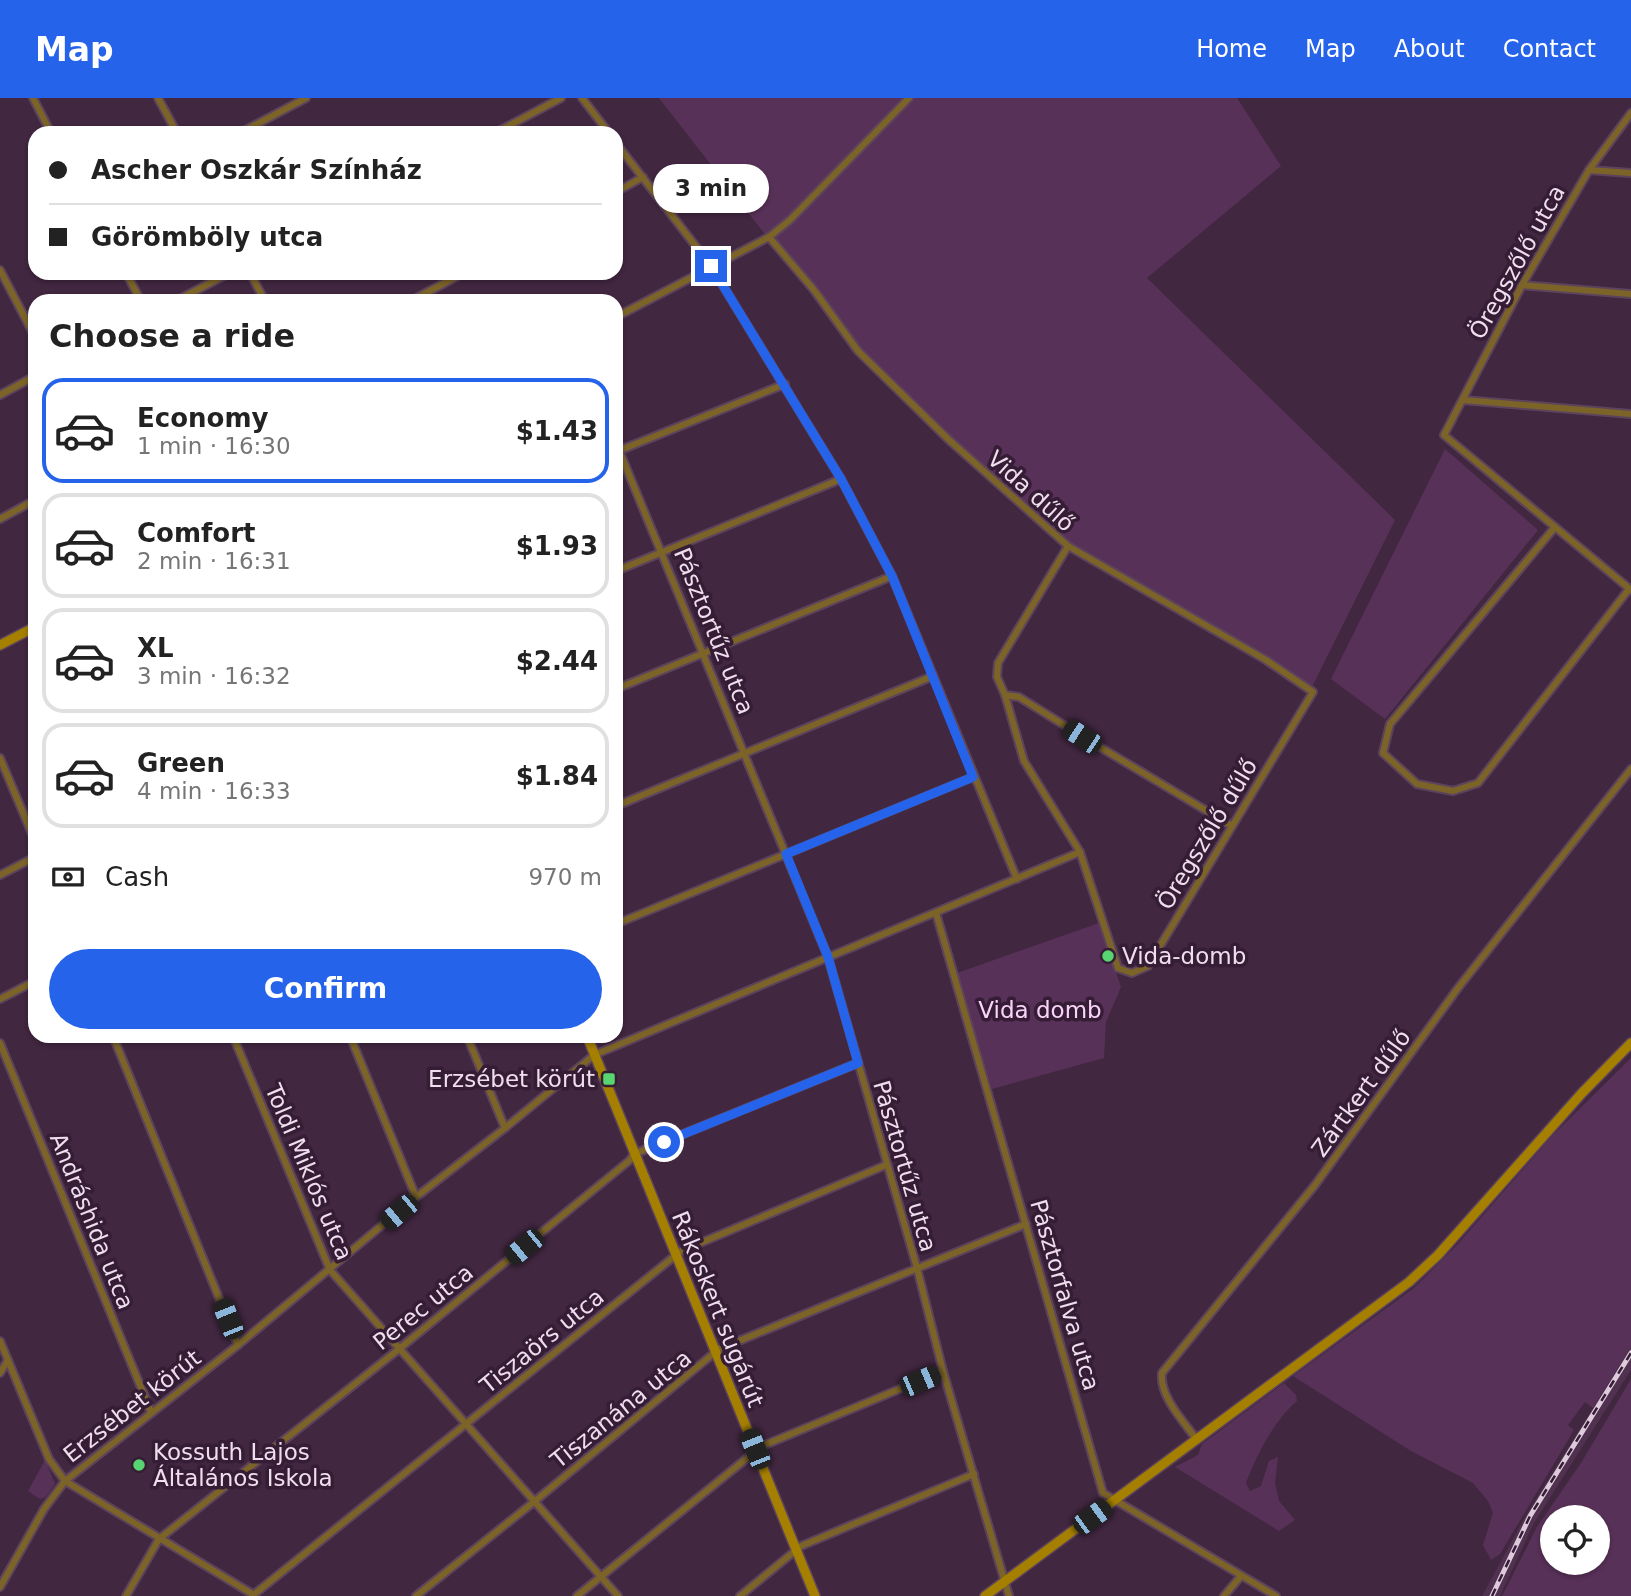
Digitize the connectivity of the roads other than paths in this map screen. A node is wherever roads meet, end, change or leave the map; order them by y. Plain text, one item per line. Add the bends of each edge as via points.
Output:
1 (33, 98) edge
2 (158, 98) edge
3 (306, 98) edge
4 (561, 98) edge
5 (582, 98) edge
6 (909, 98) edge
7 (1631, 113) edge
8 (47, 126) edge
9 (173, 126) edge
10 (253, 126) edge
11 (508, 126) edge
12 (603, 126) edge
13 (623, 152) edge
14 (1589, 170) junction
15 (1631, 173) edge
16 (643, 177) junction
17 (623, 188) edge
18 (769, 237) junction
19 (711, 266) junction
20 (0, 270) edge
21 (216, 280) edge
22 (450, 280) edge
23 (1522, 285) junction
24 (1631, 293) edge
25 (189, 294) edge
26 (424, 294) edge
27 (623, 313) edge
28 (28, 324) edge
29 (28, 380) edge
30 (785, 384) junction
31 (0, 395) edge
32 (1462, 400) junction
33 (1631, 414) edge
34 (623, 450) edge
35 (623, 463) edge
36 (841, 479) junction
37 (28, 504) edge
38 (0, 519) edge
39 (1555, 527) junction
40 (1068, 546) junction
41 (663, 552) junction
42 (623, 568) edge
43 (892, 576) junction
44 (1630, 590) edge
45 (28, 631) edge
46 (0, 645) edge
47 (705, 653) junction
48 (933, 676) junction
49 (623, 686) edge
50 (1005, 695) junction
51 (745, 753) junction
52 (0, 758) edge
53 (1631, 769) edge
54 (973, 777) junction
55 (623, 803) edge
56 (28, 824) edge
57 (1232, 826) junction
58 (1080, 852) junction
59 (786, 854) junction
60 (28, 861) edge
61 (0, 875) edge
62 (1017, 880) junction
63 (936, 914) junction
64 (623, 921) edge
65 (828, 957) junction
66 (1118, 968) joint
67 (28, 985) edge
68 (0, 999) edge
69 (0, 1043) edge
70 (116, 1043) edge
71 (236, 1043) edge
72 (353, 1043) edge
73 (470, 1043) edge
74 (590, 1043) edge
75 (623, 1043) edge
76 (623, 1043) edge
77 (1631, 1043) edge
78 (594, 1055) junction
79 (858, 1063) junction
80 (505, 1129) junction
81 (634, 1154) junction
82 (886, 1165) junction
83 (416, 1197) junction
84 (1026, 1224) junction
85 (676, 1255) junction
86 (917, 1268) junction
87 (330, 1270) junction
88 (0, 1341) edge
89 (238, 1345) junction
90 (399, 1349) junction
91 (716, 1352) junction
92 (8, 1360) junction
93 (943, 1371) junction
94 (0, 1373) edge
95 (151, 1412) junction
96 (465, 1425) junction
97 (1196, 1440) junction
98 (755, 1449) junction
99 (974, 1474) junction
100 (65, 1481) junction
101 (535, 1501) junction
102 (1114, 1501) junction
103 (159, 1539) junction
104 (796, 1549) junction
105 (1241, 1576) junction
106 (601, 1577) junction
107 (1005, 1581) junction
108 (0, 1587) edge
109 (254, 1595) edge
110 (126, 1596) edge
111 (416, 1596) edge
112 (577, 1596) edge
113 (618, 1596) edge
114 (740, 1596) edge
115 (815, 1596) edge
116 (985, 1596) edge
117 (1009, 1596) edge
118 (1224, 1596) edge
119 (1276, 1596) edge

1 - 8 street
2 - 9 street
3 - 10 street
4 - 11 street
5 - 12 street
6 - 18 street
7 - 14 street, Öregszőlő utca
13 - 16 street
14 - 15 street
14 - 23 street, Öregszőlő utca
16 - 17 street
16 - 19 street
18 - 19 street
18 - 40 street, Vida dűlő via 858,351
19 - 27 street
19 - 30 street
20 - 28 street
21 - 25 street
22 - 26 street
23 - 24 street
23 - 32 street, Öregszőlő utca
29 - 31 street
30 - 34 street
30 - 36 street
32 - 33 street
32 - 39 street, Öregszőlő utca via 1444,435
35 - 41 street, Pásztortűz utca
36 - 41 street
36 - 43 street
37 - 38 street
39 - 44 street
39 - 44 street via 1390,724 1383,753 1417,784 1453,791 1478,783
40 - 50 street, Vida dűlő via 998,663 997,677
40 - 57 street, Öregszőlő dűlő via 1313,692
41 - 42 street
41 - 47 street, Pásztortűz utca
43 - 47 street
43 - 48 street
45 - 46 main road
47 - 49 street
47 - 51 street, Pásztortűz utca
48 - 51 street
48 - 54 street
50 - 57 street via 1019,697
50 - 58 street, Vida dűlő via 1024,761
51 - 55 street
51 - 59 street, Pásztortűz utca
52 - 56 street
53 - 97 street, Zártkert dűlő via 1458,988 1315,1185 1162,1373 1161,1382 1173,1407
54 - 59 street
54 - 62 street
57 - 66 street, Öregszőlő dűlő via 1148,966 1132,973
58 - 62 street, Erzsébet körút
58 - 66 street, Vida dűlő
59 - 64 street
59 - 65 street, Pásztortűz utca
60 - 61 street
62 - 63 street, Erzsébet körút
63 - 65 street, Erzsébet körút
63 - 84 street, Pásztorfalva utca
65 - 76 street, Erzsébet körút
65 - 79 street, Pásztortűz utca
67 - 68 street
69 - 95 street, Andráshida utca
70 - 89 street
71 - 87 street, Toldi Miklós utca
72 - 83 street
73 - 80 street
74 - 78 main road, Rákoskert sugárút
75 - 78 street, Erzsébet körút
77 - 97 main road via 1425,1269
78 - 80 street, Erzsébet körút
78 - 81 main road, Rákoskert sugárút
79 - 81 street, Perec utca
79 - 82 street, Pásztortűz utca
80 - 83 street, Erzsébet körút
81 - 85 main road, Rákoskert sugárút
81 - 90 street, Perec utca
82 - 85 street, Tiszaörs utca
82 - 86 street, Pásztortűz utca
83 - 87 street, Erzsébet körút
84 - 86 street, Tiszanána utca
84 - 102 street, Pásztorfalva utca via 1103,1493
85 - 91 main road, Rákoskert sugárút
85 - 96 street, Tiszaörs utca
86 - 91 street, Tiszanána utca
86 - 93 street, Pásztortűz utca
87 - 89 street, Erzsébet körút
87 - 90 street, Toldi Miklós utca
88 - 92 street
89 - 95 street, Erzsébet körút
90 - 96 street, Toldi Miklós utca
90 - 103 street, Perec utca
91 - 98 main road, Rákoskert sugárút
91 - 101 street, Tiszanána utca
92 - 94 street
92 - 100 street via 49,1459
93 - 98 street
93 - 99 street, Pásztortűz utca
95 - 100 street, Erzsébet körút
96 - 101 street, Toldi Miklós utca
96 - 109 street, Tiszaörs utca
97 - 102 main road
98 - 104 main road, Rákoskert sugárút
98 - 106 street
99 - 104 street
99 - 107 street, Pásztortűz utca
100 - 103 street
100 - 108 street, Erzsébet körút
101 - 106 street, Toldi Miklós utca
101 - 111 street, Tiszanána utca
102 - 105 street, Pásztorfalva utca
102 - 107 main road
103 - 109 street
103 - 110 street, Perec utca
104 - 114 street
104 - 115 main road, Rákoskert sugárút
105 - 118 street
105 - 119 street, Pásztorfalva utca
106 - 112 street
106 - 113 street, Toldi Miklós utca
107 - 116 main road
107 - 117 street, Pásztortűz utca

